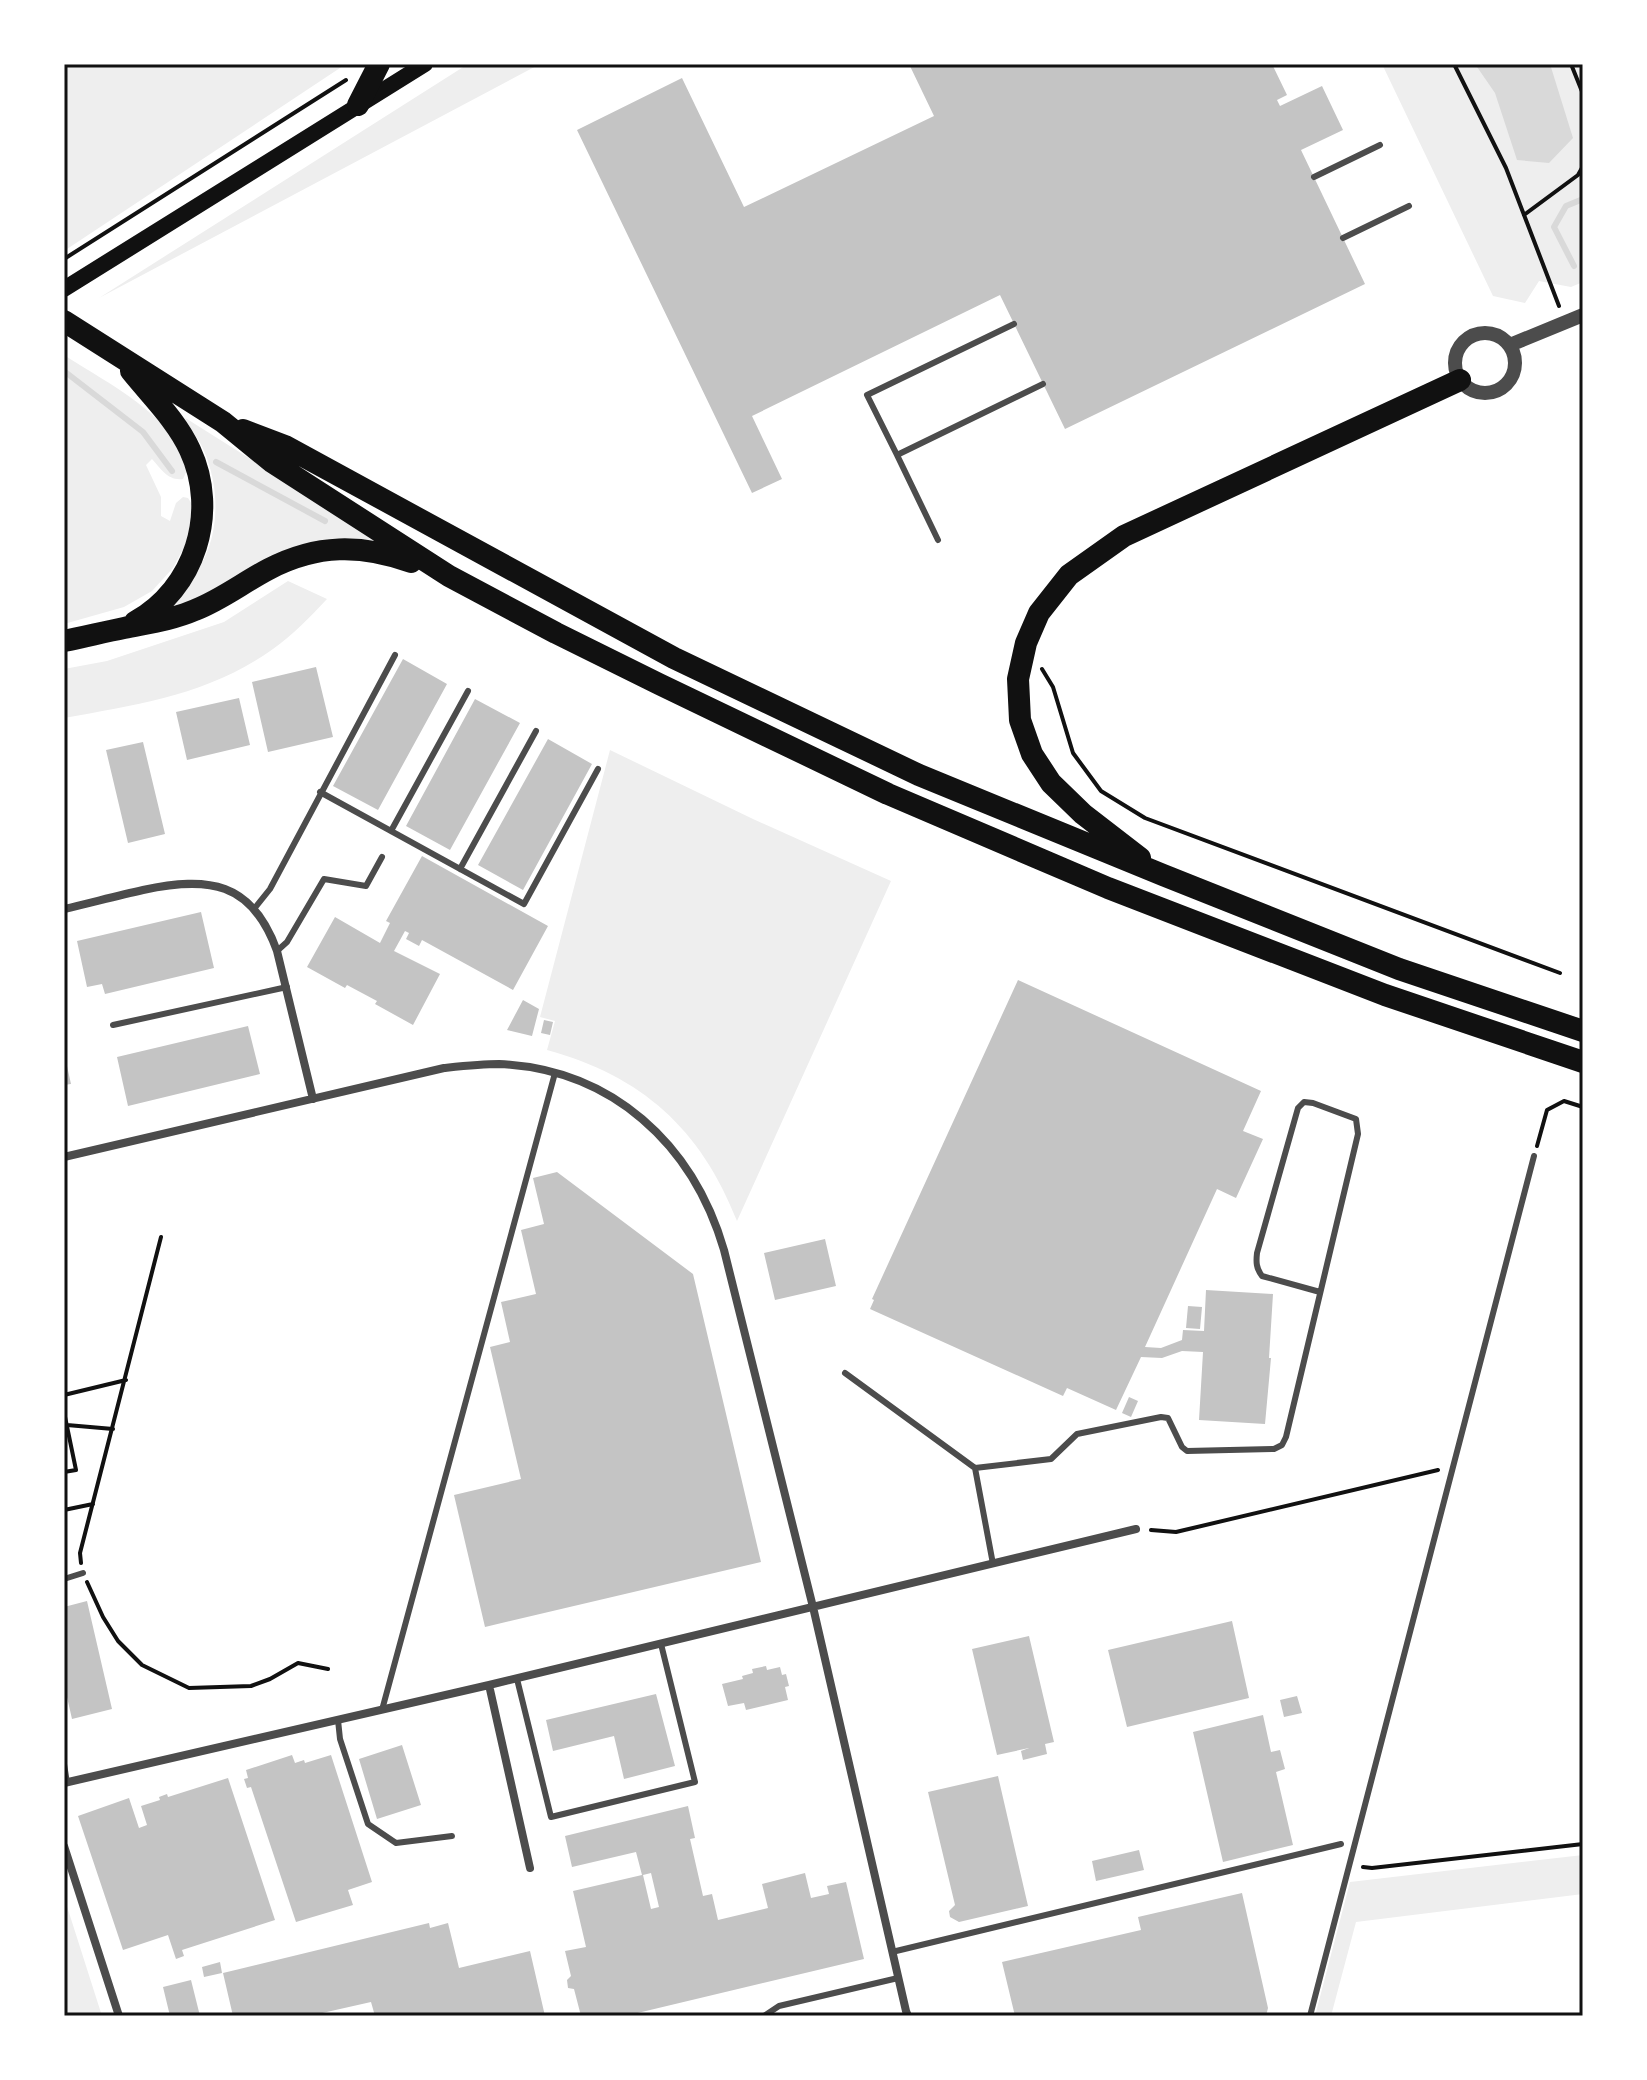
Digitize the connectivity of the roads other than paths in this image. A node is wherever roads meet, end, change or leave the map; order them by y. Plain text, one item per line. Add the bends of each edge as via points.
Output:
1 (379, 64) edge
2 (425, 64) edge
3 (358, 105) junction
4 (1380, 145) dead end
5 (1314, 177) dead end
6 (1409, 206) dead end
7 (1343, 238) dead end
8 (64, 289) edge
9 (1583, 315) edge
10 (64, 321) edge
11 (1014, 324) dead end
12 (1510, 345) junction
13 (120, 357) junction
14 (1460, 380) junction
15 (1043, 384) dead end
16 (223, 422) junction
17 (897, 455) junction
18 (938, 540) dead end
19 (449, 576) junction
20 (125, 627) junction
21 (64, 641) edge
22 (395, 655) dead end
23 (468, 691) dead end
24 (536, 731) dead end
25 (598, 769) dead end
26 (320, 792) junction
27 (391, 831) junction
28 (382, 857) dead end
29 (460, 869) junction
30 (1163, 875) junction
31 (64, 909) edge
32 (254, 909) junction
33 (277, 951) junction
34 (287, 987) junction
35 (113, 1025) dead end
36 (1583, 1031) edge
37 (1583, 1062) edge
38 (555, 1073) junction
39 (313, 1099) junction
40 (1534, 1156) road end
41 (64, 1157) edge
42 (1320, 1292) junction
43 (845, 1373) dead end
44 (975, 1468) junction
45 (1136, 1529) road end
46 (993, 1564) junction
47 (83, 1573) road end
48 (64, 1579) edge
49 (813, 1607) junction
50 (661, 1644) junction
51 (517, 1679) junction
52 (489, 1685) junction
53 (382, 1710) junction
54 (338, 1720) junction
55 (64, 1764) edge
56 (65, 1783) edge
57 (452, 1836) dead end
58 (1341, 1844) dead end
59 (64, 1846) edge
60 (530, 1868) dead end
61 (892, 1952) junction
62 (898, 1978) junction
63 (119, 2016) edge
64 (764, 2016) edge
65 (908, 2016) edge
66 (1310, 2016) edge

1 - 3 highway
2 - 3 main road
3 - 8 main road
4 - 5 lane
6 - 7 lane
9 - 12 street
10 - 13 highway
11 - 17 lane via 867,395
12 - 14 street via 1486,332 1473,335 1459,346 1455,363
12 - 14 street via 1515,372 1508,384 1483,394
13 - 16 highway
13 - 20 highway via 190,449 203,508 197,546 181,580 156,608
14 - 30 highway via 1124,536 1069,575 1039,613 1018,679 1020,720 1032,754 1051,783 1083,814
15 - 17 lane
16 - 19 highway via 272,462
16 - 30 highway via 285,446 674,658 919,775
17 - 18 lane
19 - 20 highway via 378,551 319,552 279,564 193,611
19 - 37 highway via 620,665 917,807 1385,995
20 - 21 highway
22 - 26 lane
23 - 27 lane
24 - 29 lane
25 - 29 lane via 524,904
26 - 27 lane
26 - 32 lane via 270,889
27 - 29 lane
28 - 33 lane via 366,886 324,879
30 - 36 highway via 1399,969
31 - 32 street via 184,883 228,890
32 - 33 street
33 - 34 street
34 - 35 lane
34 - 39 street
38 - 39 street via 500,1064 444,1068
38 - 49 street via 594,1088 636,1114 676,1152 705,1198 724,1250
38 - 53 lane
39 - 41 street
40 - 66 lane
42 - 42 lane via 1358,1126 1356,1119 1304,1102 1298,1108 1256,1262 1262,1276
42 - 44 lane via 1282,1445 1187,1451 1168,1418 1161,1417 1077,1434 1051,1459
43 - 44 lane
44 - 46 lane
45 - 46 street
46 - 49 street
47 - 48 lane
49 - 50 street
49 - 61 street
50 - 51 street
50 - 51 lane via 695,1782 551,1817
51 - 52 street
52 - 53 street
52 - 60 street
53 - 54 street
54 - 56 street
54 - 57 lane via 368,1824 396,1843
55 - 56 lane
58 - 61 lane
59 - 63 street
61 - 62 street
62 - 64 lane via 779,2006
62 - 65 street

